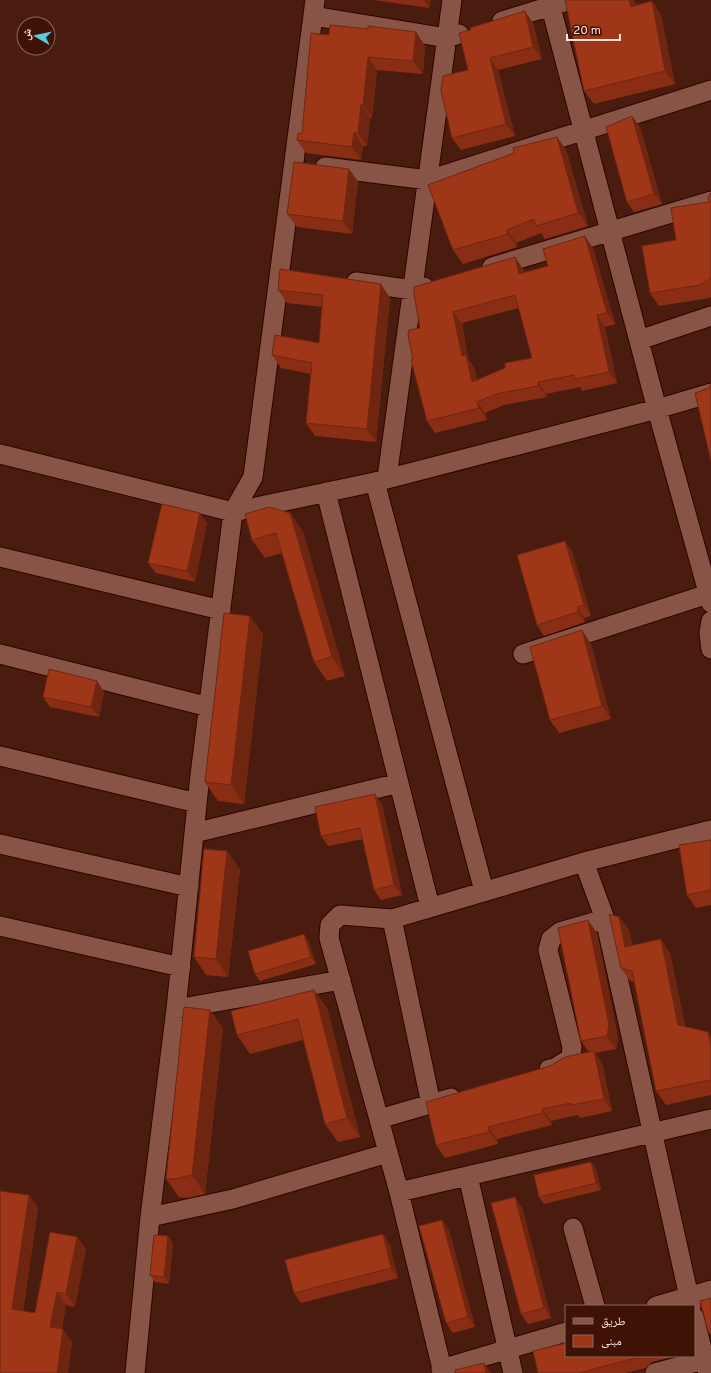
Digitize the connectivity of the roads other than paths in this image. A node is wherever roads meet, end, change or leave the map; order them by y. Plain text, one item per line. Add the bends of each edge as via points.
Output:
1 (452, 0) edge
2 (571, 0) edge
3 (550, 3) edge
4 (314, 8) edge
5 (447, 38) junction
6 (711, 90) edge
7 (584, 131) junction
8 (294, 163) junction
9 (428, 180) junction
10 (711, 201) edge
11 (610, 232) junction
12 (474, 272) edge
13 (342, 279) edge
14 (443, 281) edge
15 (413, 290) junction
16 (711, 316) edge
17 (639, 340) junction
18 (711, 393) edge
19 (657, 409) junction
20 (0, 454) edge
21 (381, 480) junction
22 (326, 492) junction
23 (233, 512) junction
24 (0, 558) edge
25 (710, 599) edge
26 (221, 610) junction
27 (711, 621) edge
28 (711, 649) edge
29 (0, 654) edge
30 (523, 654) dead end
31 (209, 707) junction
32 (0, 756) edge
33 (399, 783) junction
34 (197, 803) junction
35 (711, 830) edge
36 (194, 833) junction
37 (0, 844) edge
38 (584, 862) junction
39 (189, 887) junction
40 (484, 891) junction
41 (430, 908) junction
42 (392, 919) junction
43 (605, 919) junction
44 (0, 926) edge
45 (181, 966) junction
46 (341, 980) junction
47 (176, 1009) junction
48 (533, 1074) edge
49 (467, 1093) edge
50 (431, 1104) junction
51 (711, 1118) edge
52 (379, 1119) junction
53 (653, 1132) junction
54 (388, 1153) junction
55 (468, 1176) junction
56 (399, 1192) junction
57 (150, 1217) junction
58 (573, 1228) dead end
59 (711, 1290) edge
60 (690, 1301) edge
61 (595, 1305) edge
62 (663, 1305) edge
63 (695, 1320) edge
64 (565, 1332) edge
65 (507, 1349) junction
66 (708, 1364) edge
67 (442, 1371) edge
68 (135, 1373) edge
69 (513, 1373) edge
70 (655, 1373) edge

1 - 5 street
2 - 3 street
3 - 5 street
3 - 7 street
4 - 5 street
4 - 8 street
5 - 9 street
6 - 7 street
7 - 9 street
7 - 11 street
8 - 9 street
8 - 23 street via 288,271 253,477
9 - 15 street
10 - 11 street
11 - 12 street
11 - 17 street
13 - 15 street
14 - 15 street
15 - 21 street
16 - 17 street
17 - 19 street
18 - 19 street
19 - 21 street
19 - 25 street
20 - 23 street
21 - 22 street
21 - 40 street
22 - 23 street
22 - 33 street
23 - 26 street
24 - 26 street
25 - 30 street
26 - 31 street
27 - 28 street via 708,633
29 - 31 street
31 - 34 street
32 - 34 street
33 - 36 street
33 - 41 street
34 - 36 street
35 - 38 street
36 - 39 street
37 - 39 street
38 - 40 street
38 - 43 street
39 - 45 street
40 - 41 street
41 - 42 street
42 - 46 street via 340,915 330,925 329,938
42 - 50 street
43 - 48 street via 560,932 551,939 548,950 572,1047 571,1058 555,1068
43 - 53 street
44 - 45 street
45 - 47 street
46 - 47 street
46 - 52 street
47 - 57 street
49 - 50 street
50 - 52 street
51 - 53 street
52 - 54 street
53 - 55 street
53 - 60 street
54 - 56 street
54 - 57 street via 233,1199
55 - 56 street
55 - 65 street
56 - 67 street
57 - 68 street
58 - 61 street
59 - 60 street
60 - 62 street
63 - 66 street
64 - 65 street
65 - 67 street
65 - 69 street
66 - 70 street

